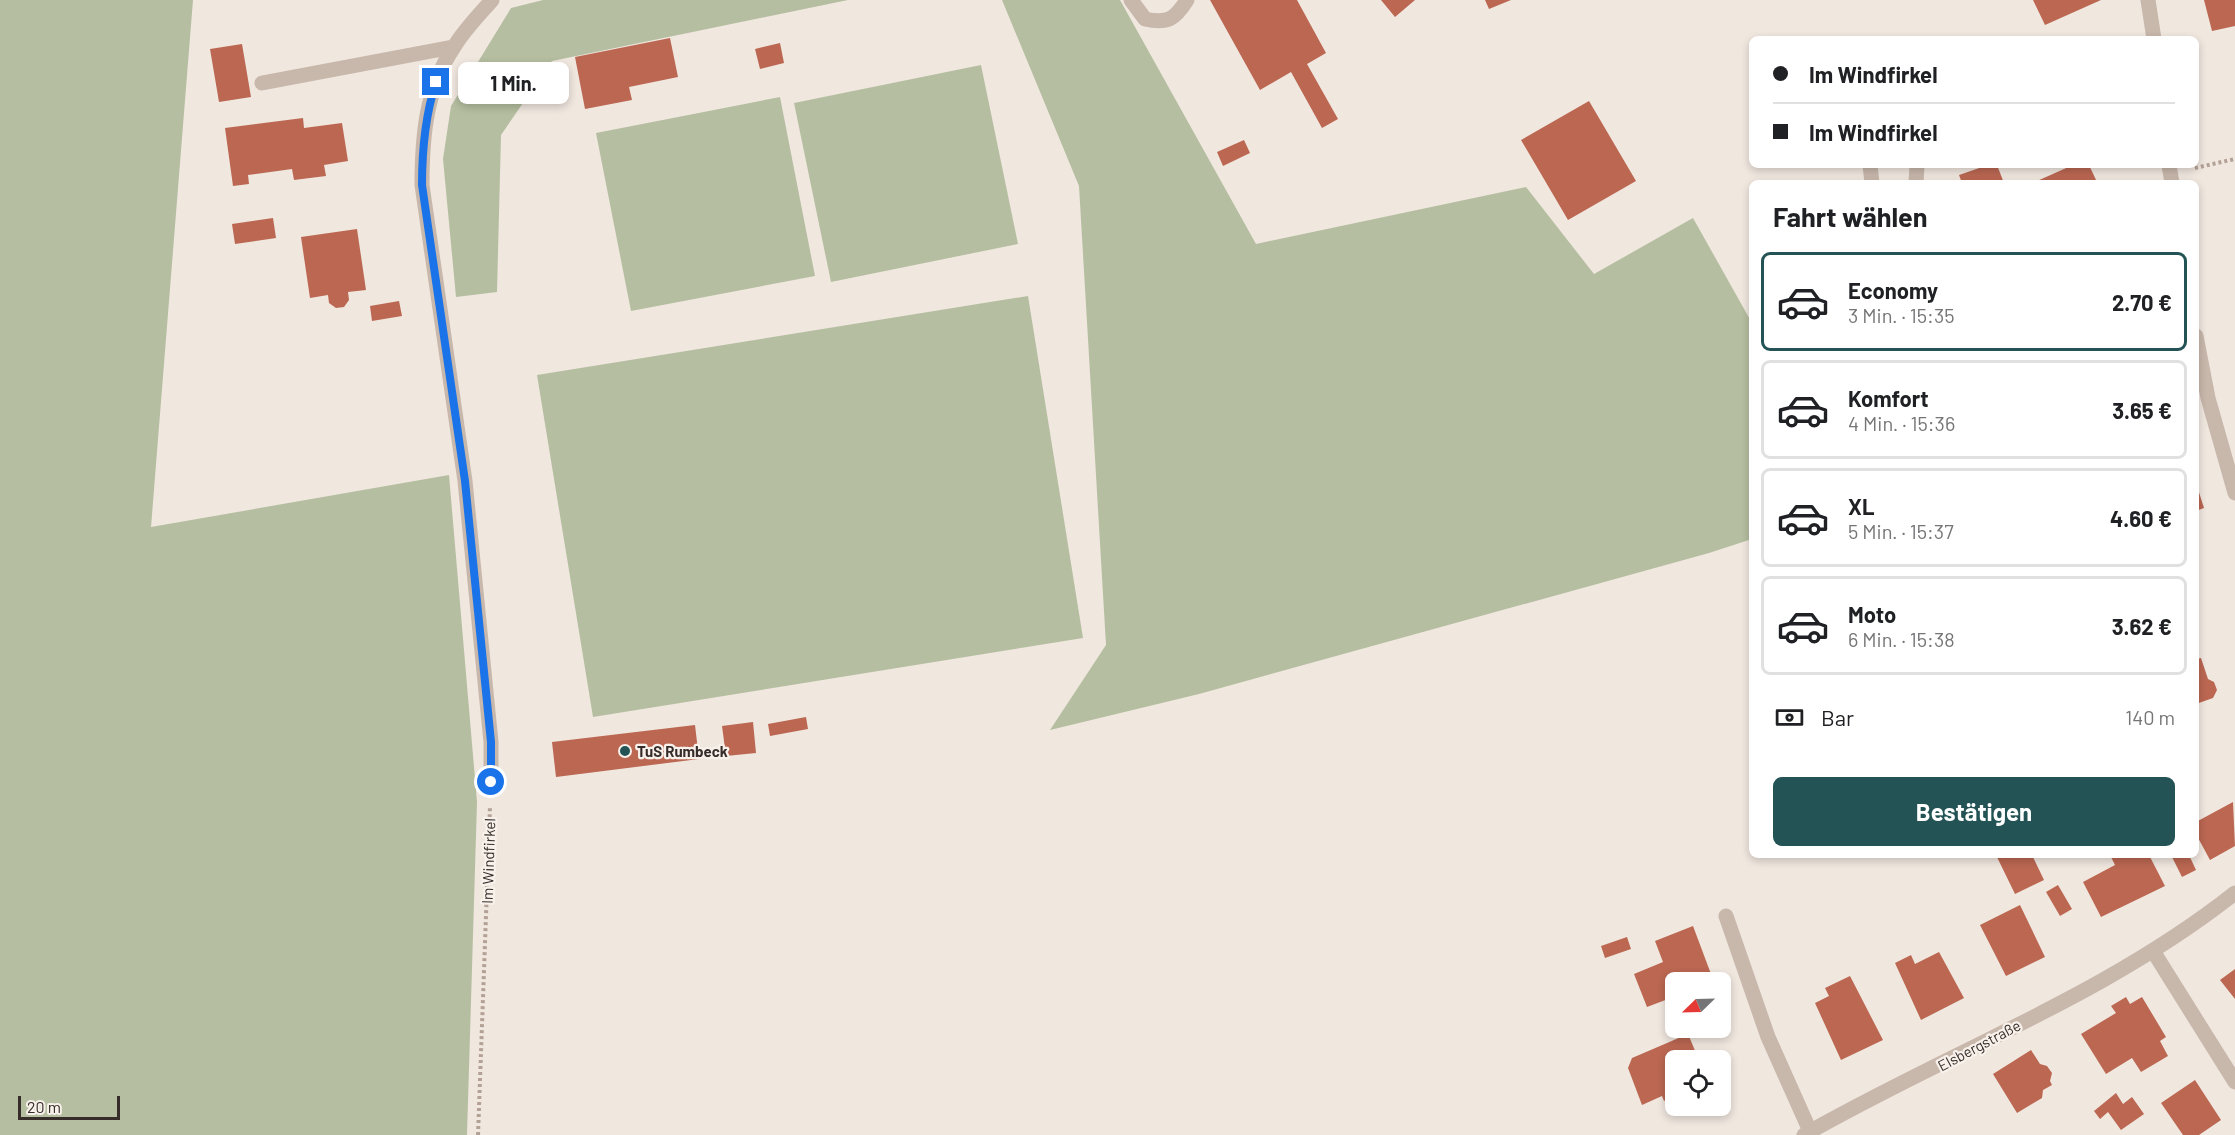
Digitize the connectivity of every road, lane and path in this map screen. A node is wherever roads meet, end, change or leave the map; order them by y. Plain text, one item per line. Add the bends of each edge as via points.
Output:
1 (492, 0) edge
2 (1131, 0) edge
3 (1187, 0) edge
4 (2148, 0) edge
5 (2154, 36) edge
6 (453, 47) junction
7 (262, 83) dead end
8 (2235, 159) edge
9 (2199, 166) edge
10 (2192, 168) edge
11 (2187, 169) dead end
12 (2199, 354) edge
13 (2235, 493) edge
14 (491, 782) joint
15 (2235, 893) edge
16 (1726, 916) dead end
17 (2153, 951) junction
18 (2235, 1082) edge
19 (1807, 1133) edge
20 (478, 1135) edge

1 - 6 street
2 - 3 street via 1145,19 1160,22 1177,15
4 - 5 street
6 - 7 street
6 - 14 street via 427,111 422,185 465,481 491,742
8 - 9 path
10 - 11 path
12 - 13 street
14 - 20 path, Im Windfirkel
15 - 17 street, Elsbergstraße
16 - 19 street
17 - 18 street
17 - 19 street, Elsbergstraße

